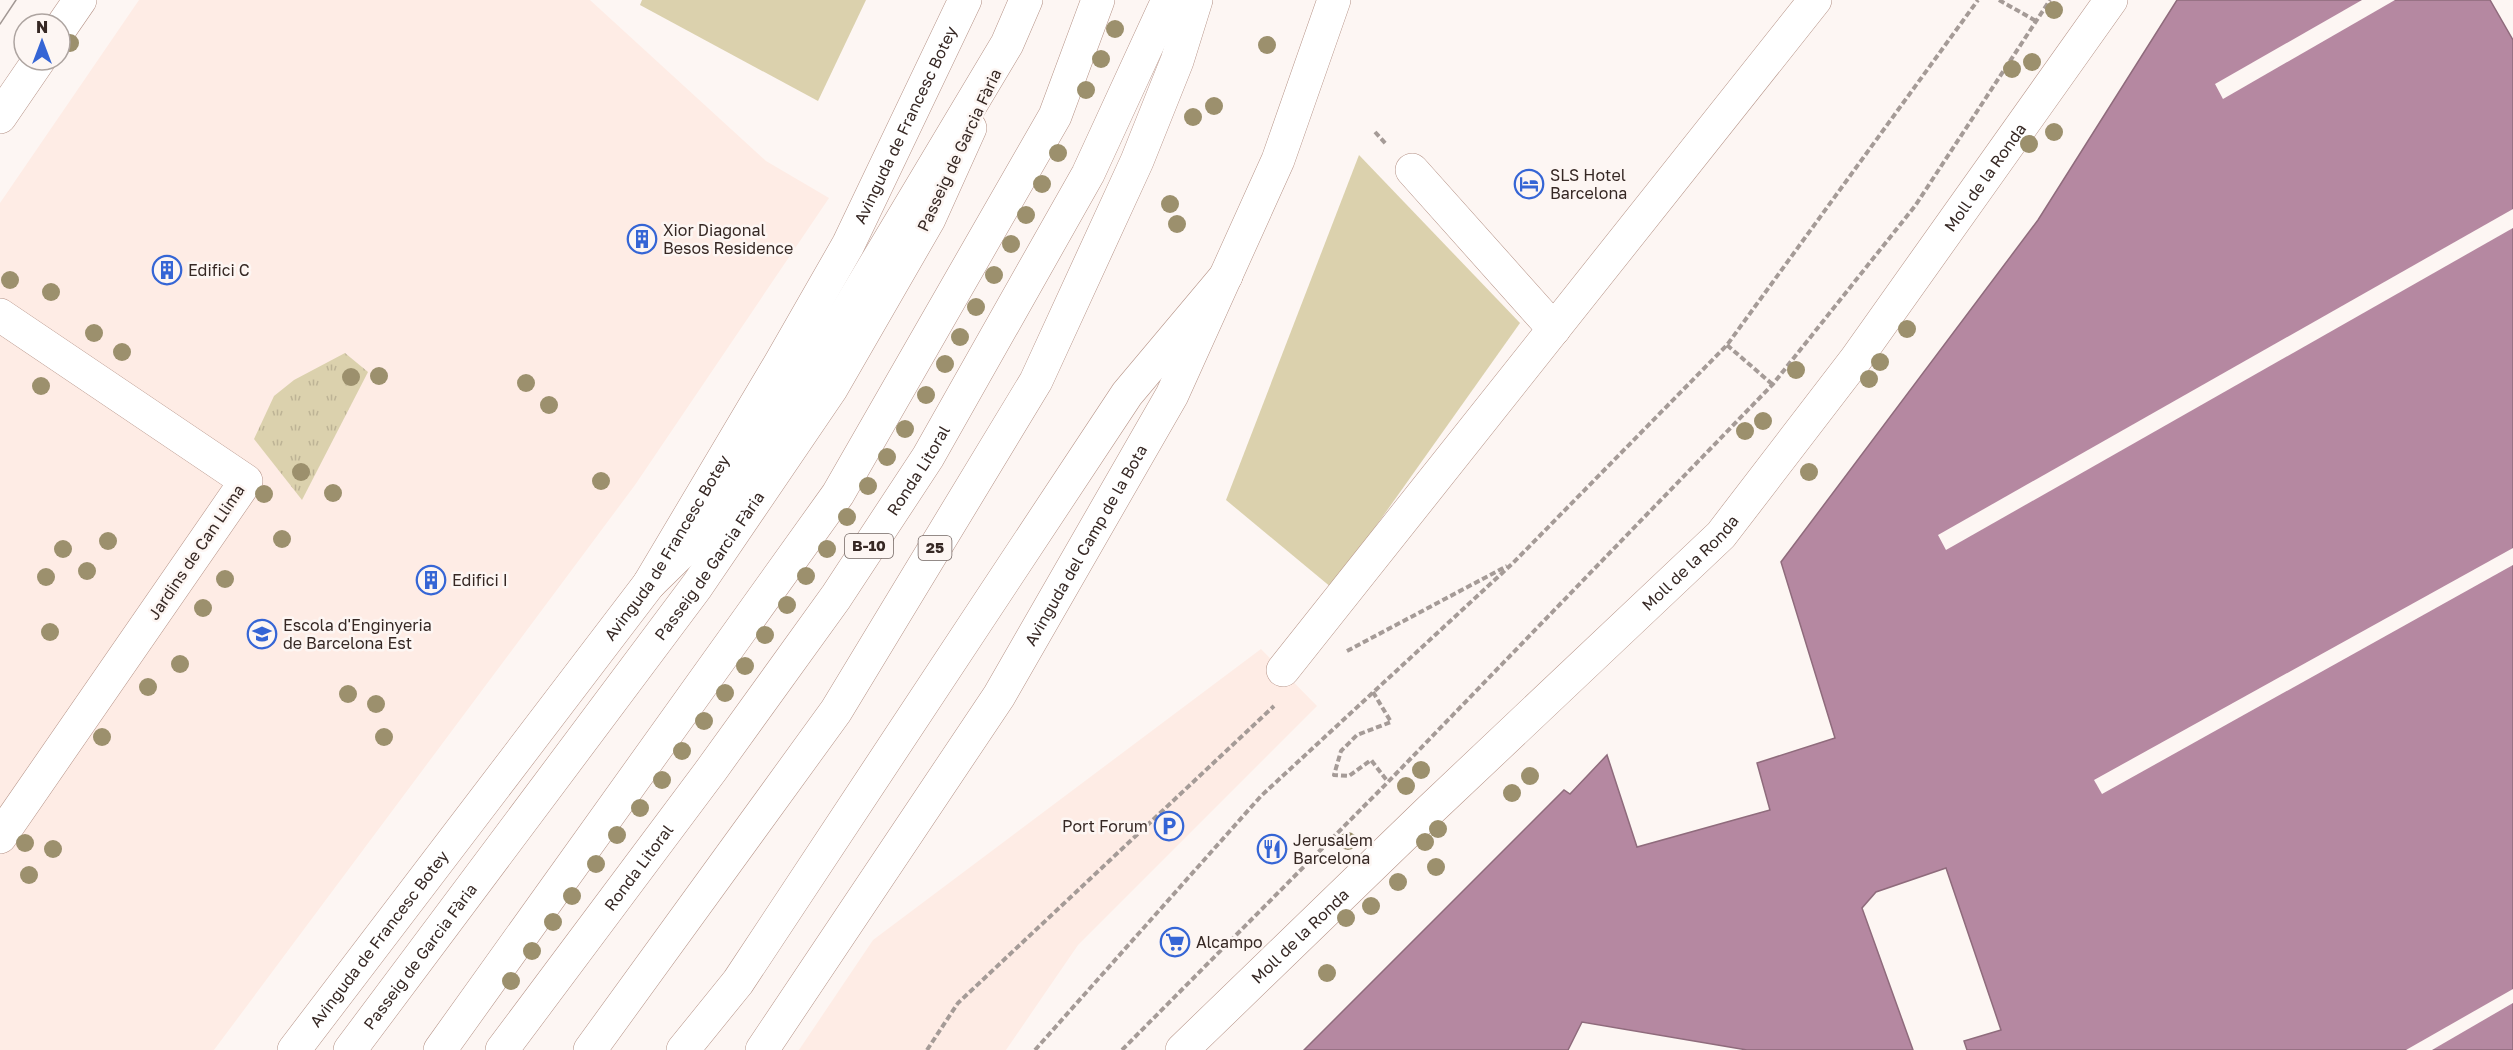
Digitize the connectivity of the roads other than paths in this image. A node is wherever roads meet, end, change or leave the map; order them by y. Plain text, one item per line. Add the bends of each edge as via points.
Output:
1 (965, 0) edge
2 (1026, 0) edge
3 (1098, 0) edge
4 (1168, 0) edge
5 (1197, 0) edge
6 (1334, 0) edge
7 (1815, 0) edge
8 (2110, 0) edge
9 (1007, 44) junction
10 (31, 72) edge
11 (0, 117) edge
12 (1412, 170) dead end
13 (1226, 276) junction
14 (0, 315) edge
15 (1554, 329) junction
16 (649, 584) junction
17 (1281, 685) road end
18 (0, 837) edge
19 (294, 1050) edge
20 (350, 1050) edge
21 (440, 1050) edge
22 (502, 1050) edge
23 (590, 1050) edge
24 (683, 1050) edge
25 (762, 1050) edge
26 (1182, 1050) edge

1 - 16 main road, Avinguda de Francesc Botey via 848,245
2 - 9 main road
3 - 21 main road via 1054,116 838,494
4 - 22 main road, Ronda Litoral / B-10 via 1088,174 928,457 836,597
5 - 23 main road, 25 via 1137,161 1036,381 836,711
6 - 13 main road, Avinguda del Camp de la Bota via 1278,160
7 - 15 main road
8 - 26 main road, Moll de la Ronda via 1856,359 1721,535
9 - 16 main road via 814,367 699,535
9 - 20 main road, Passeig de Garcia Fària via 929,219 831,389 696,586
10 - 11 main road
12 - 15 main road
13 - 24 main road via 1127,394 738,982
13 - 25 main road, Avinguda del Camp de la Bota via 1172,395 999,696
14 - 18 main road, Jardins de Can Llima via 246,481
15 - 17 main road
16 - 19 main road, Avinguda de Francesc Botey

